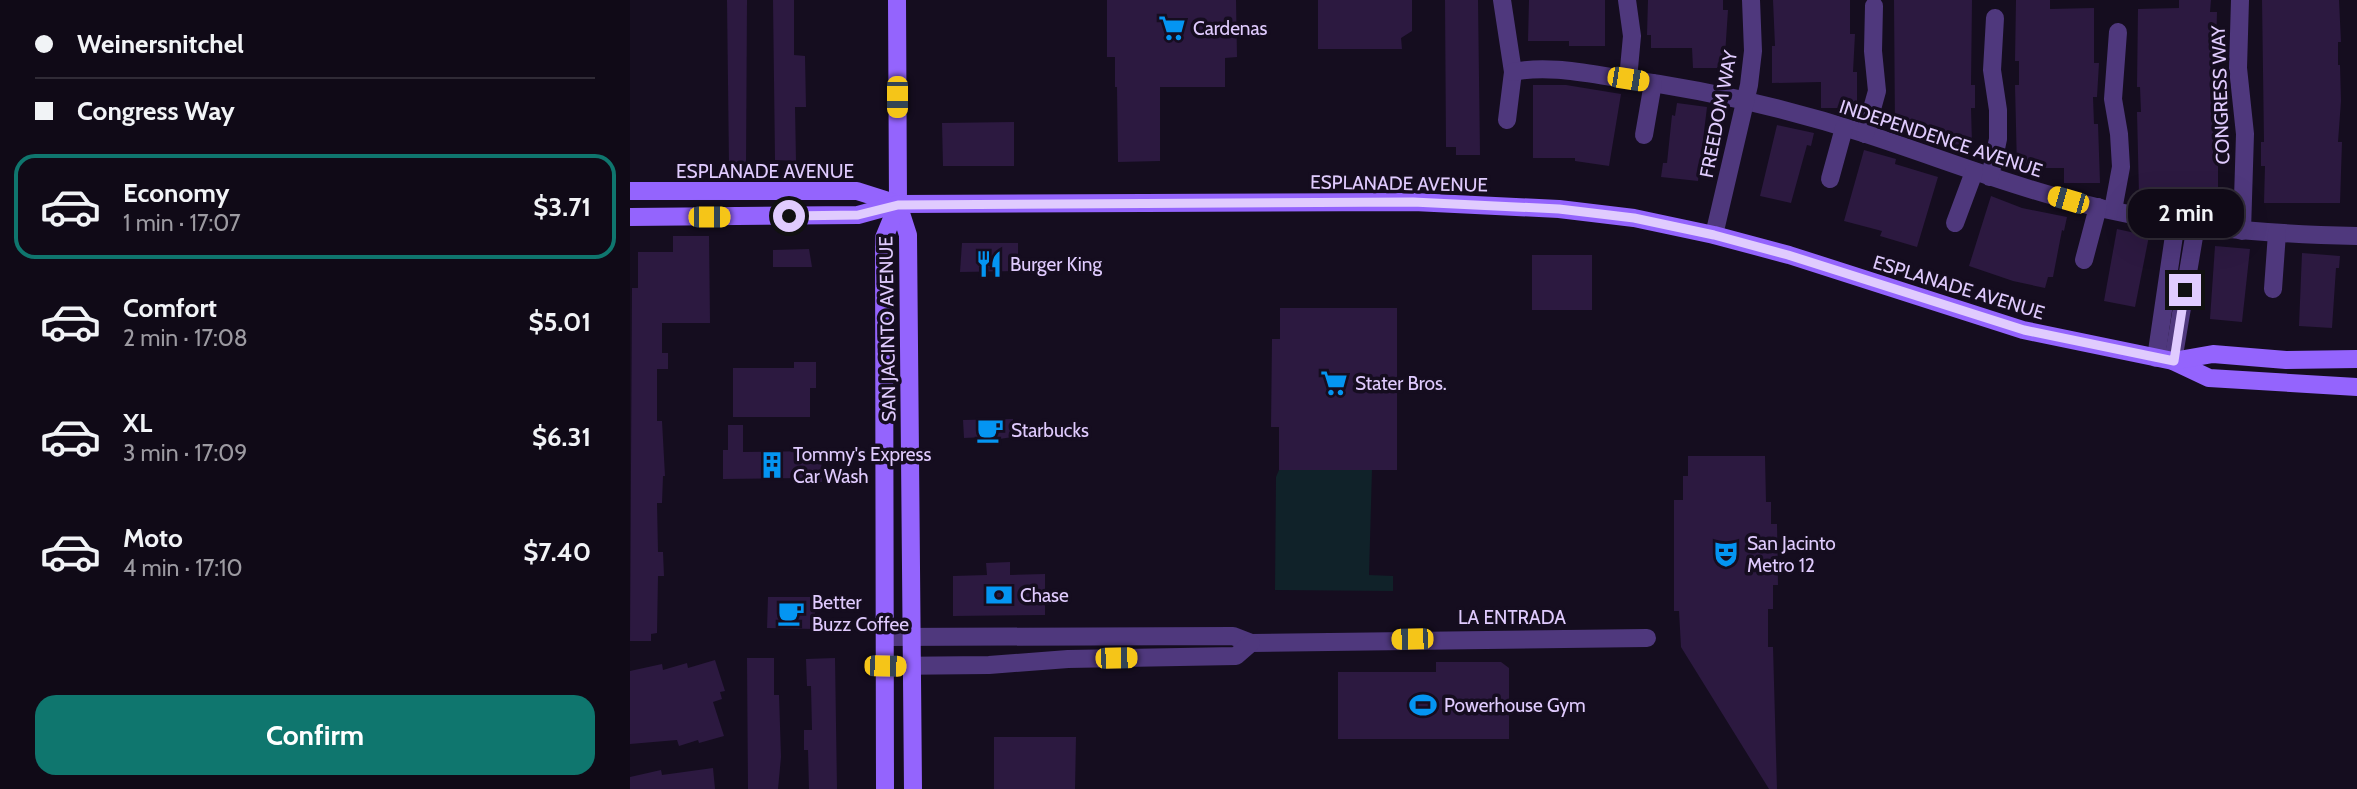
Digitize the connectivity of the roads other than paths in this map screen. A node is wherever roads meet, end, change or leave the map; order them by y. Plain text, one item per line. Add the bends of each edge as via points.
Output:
1 (897, 0) edge
2 (1502, 0) edge
3 (1627, 0) edge
4 (1751, 0) edge
5 (2240, 0) edge
6 (1874, 6) dead end
7 (1995, 18) dead end
8 (2118, 32) dead end
9 (1513, 72) junction
10 (1628, 79) junction
11 (1653, 83) junction
12 (1745, 102) junction
13 (1507, 120) dead end
14 (1844, 128) junction
15 (1865, 134) junction
16 (1644, 135) dead end
17 (1982, 175) junction
18 (1830, 179) dead end
19 (630, 191) edge
20 (898, 205) junction
21 (2106, 209) junction
22 (630, 217) edge
23 (2176, 222) junction
24 (1955, 223) dead end
25 (2196, 225) junction
26 (2242, 231) junction
27 (2277, 233) junction
28 (1714, 235) junction
29 (2357, 236) edge
30 (2084, 260) dead end
31 (2273, 289) dead end
32 (2357, 359) edge
33 (2165, 360) junction
34 (2357, 387) edge
35 (886, 637) junction
36 (913, 637) junction
37 (1647, 638) dead end
38 (1251, 643) junction
39 (885, 666) junction
40 (913, 666) junction
41 (885, 789) edge
42 (913, 789) edge

1 - 20 main road, SAN JACINTO AVENUE
2 - 9 street
3 - 10 street via 1632,36
4 - 12 street, FREEDOM WAY via 1752,51
5 - 26 street, CONGRESS WAY via 2238,68 2245,134
6 - 15 street via 1877,91
7 - 17 street via 1992,70 1998,139
8 - 21 street via 2113,99 2121,167
9 - 10 street, INDEPENDENCE AVENUE via 1545,69
9 - 13 street
10 - 11 street, INDEPENDENCE AVENUE
11 - 12 street, INDEPENDENCE AVENUE
11 - 16 street
12 - 14 street, INDEPENDENCE AVENUE
12 - 28 street, FREEDOM WAY
14 - 15 street, INDEPENDENCE AVENUE
14 - 18 street
15 - 17 street, INDEPENDENCE AVENUE
17 - 21 street, INDEPENDENCE AVENUE
17 - 24 street
19 - 20 main road, ESPLANADE AVENUE via 857,191
20 - 22 main road, ESPLANADE AVENUE via 858,215
20 - 28 main road, ESPLANADE AVENUE via 1453,203 1634,218
20 - 35 main road, SAN JACINTO AVENUE via 884,238
20 - 36 main road, SAN JACINTO AVENUE via 908,235
21 - 23 street, INDEPENDENCE AVENUE
21 - 30 street
23 - 25 street, INDEPENDENCE AVENUE
23 - 33 street
25 - 26 street, INDEPENDENCE AVENUE
25 - 33 street
26 - 27 street, INDEPENDENCE AVENUE
27 - 29 street, INDEPENDENCE AVENUE
27 - 31 street
28 - 33 main road, ESPLANADE AVENUE via 2011,327
32 - 33 main road, ESPLANADE AVENUE via 2213,354
33 - 34 main road, ESPLANADE AVENUE via 2209,378
35 - 36 street, LA ENTRADA
35 - 39 main road, SAN JACINTO AVENUE
36 - 38 street, LA ENTRADA via 1233,636
36 - 40 main road, SAN JACINTO AVENUE
37 - 38 street, LA ENTRADA
38 - 40 street, LA ENTRADA via 1236,656
39 - 40 street, LA ENTRADA
39 - 41 main road, SAN JACINTO AVENUE
40 - 42 main road, SAN JACINTO AVENUE

